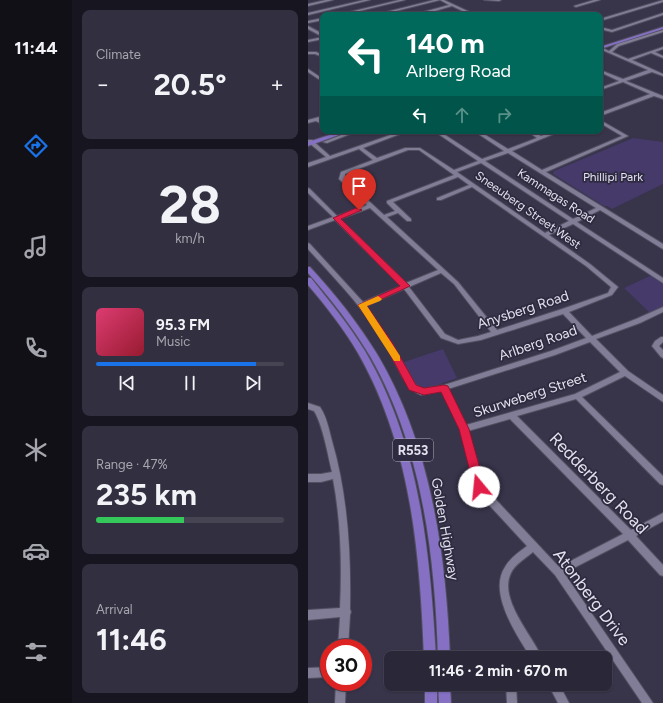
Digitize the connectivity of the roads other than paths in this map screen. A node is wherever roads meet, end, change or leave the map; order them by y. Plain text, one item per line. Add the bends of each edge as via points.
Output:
1 (331, 0) edge
2 (369, 0) edge
3 (403, 0) edge
4 (439, 0) edge
5 (486, 0) edge
6 (499, 0) edge
7 (598, 0) edge
8 (663, 1) edge
9 (648, 2) dead end
10 (653, 4) junction
11 (308, 5) edge
12 (380, 5) junction
13 (453, 5) junction
14 (576, 6) dead end
15 (432, 10) junction
16 (351, 12) edge
17 (389, 12) edge
18 (425, 12) edge
19 (436, 12) edge
20 (468, 12) edge
21 (308, 14) edge
22 (663, 14) edge
23 (603, 19) edge
24 (320, 20) edge
25 (308, 22) edge
26 (308, 27) edge
27 (663, 28) edge
28 (320, 29) edge
29 (603, 29) edge
30 (314, 30) junction
31 (320, 35) edge
32 (320, 38) edge
33 (308, 42) edge
34 (603, 46) edge
35 (603, 48) edge
36 (663, 48) edge
37 (610, 52) junction
38 (651, 52) junction
39 (308, 53) edge
40 (320, 55) edge
41 (663, 57) edge
42 (628, 60) junction
43 (308, 70) edge
44 (652, 70) junction
45 (603, 72) edge
46 (663, 74) edge
47 (320, 79) edge
48 (624, 80) junction
49 (603, 88) edge
50 (654, 94) junction
51 (663, 98) edge
52 (603, 114) edge
53 (320, 118) edge
54 (317, 119) junction
55 (308, 122) edge
56 (320, 122) edge
57 (603, 123) edge
58 (330, 134) edge
59 (348, 134) edge
60 (397, 134) edge
61 (441, 134) edge
62 (481, 134) edge
63 (534, 134) edge
64 (551, 134) edge
65 (541, 138) junction
66 (310, 142) edge
67 (325, 142) dead end
68 (359, 147) junction
69 (508, 151) junction
70 (329, 157) junction
71 (376, 160) junction
72 (482, 161) junction
73 (308, 164) edge
74 (541, 172) junction
75 (456, 173) junction
76 (473, 185) junction
77 (308, 190) edge
78 (439, 199) dead end
79 (370, 206) junction
80 (601, 208) junction
81 (397, 212) junction
82 (337, 218) junction
83 (383, 218) junction
84 (409, 220) dead end
85 (573, 221) junction
86 (308, 228) edge
87 (544, 235) junction
88 (308, 245) edge
89 (663, 247) edge
90 (308, 269) edge
91 (442, 270) junction
92 (308, 280) edge
93 (663, 281) edge
94 (406, 286) junction
95 (610, 294) joint
96 (362, 305) junction
97 (663, 309) edge
98 (564, 311) junction
99 (496, 333) junction
100 (591, 339) junction
101 (663, 339) edge
102 (663, 355) edge
103 (625, 373) junction
104 (444, 388) junction
105 (577, 396) junction
106 (663, 399) edge
107 (308, 406) edge
108 (512, 416) junction
109 (464, 429) junction
110 (336, 475) junction
111 (308, 478) edge
112 (663, 481) edge
113 (663, 517) edge
114 (630, 535) junction
115 (533, 547) junction
116 (558, 572) junction
117 (663, 572) edge
118 (346, 612) junction
119 (308, 615) edge
120 (344, 639) edge
121 (430, 651) edge
122 (444, 651) edge
123 (530, 651) edge
124 (320, 672) edge
125 (308, 673) edge
126 (341, 691) edge
127 (430, 691) edge
128 (444, 691) edge
129 (511, 691) edge
130 (557, 691) edge
131 (340, 703) edge
132 (431, 703) edge
133 (444, 703) edge
134 (512, 703) edge
135 (564, 703) edge
136 (648, 703) edge

1 - 11 street
2 - 12 street
2 - 21 street
3 - 12 street
4 - 13 street
4 - 17 street
5 - 6 street
7 - 14 street
8 - 10 street
9 - 10 street
10 - 23 street
12 - 16 street
13 - 15 street
13 - 20 street
15 - 18 street
15 - 19 street
22 - 29 street via 612,31
24 - 25 street
26 - 30 street
27 - 34 main road
27 - 37 street via 618,45
28 - 30 street
30 - 31 street
32 - 33 street
35 - 37 street
36 - 38 street
37 - 42 street
38 - 41 street
38 - 42 street
39 - 40 street
42 - 44 street
43 - 47 street
44 - 46 street
44 - 48 street
45 - 48 street
48 - 49 street
48 - 50 street
50 - 51 street
50 - 52 street
53 - 54 street
54 - 55 street
54 - 56 street
57 - 74 street via 626,136
58 - 66 main road
59 - 67 street
60 - 68 street
61 - 72 street, Kammagas Road
62 - 69 street
63 - 65 street
64 - 65 street
65 - 69 street
66 - 70 street
68 - 70 street
68 - 71 street
69 - 72 street
69 - 74 street
70 - 73 street
71 - 75 street, Sneeuberg Street West via 407,149 418,149
71 - 79 street via 346,171 342,175 343,181
72 - 75 street
72 - 85 street, Kammagas Road
74 - 80 street
75 - 76 street, Sneeuberg Street West
75 - 81 street via 389,202
76 - 78 street
76 - 87 street, Sneeuberg Street West
77 - 82 street
79 - 82 street
79 - 83 street
80 - 85 street
80 - 89 street
81 - 83 street
81 - 84 street
82 - 86 street
82 - 94 street
83 - 91 street
85 - 87 street
85 - 93 street, Kammagas Road
87 - 95 street, Sneeuberg Street West via 612,283 615,288
88 - 96 street
90 - 122 main road, Golden Highway / R553 via 331,294 372,352 405,424 419,470 434,539
91 - 94 street
91 - 99 street via 456,283
92 - 121 main road, Golden Highway / R553 via 347,329 368,363 387,403 400,442 409,473 421,536 428,600
94 - 96 street
94 - 99 street, Anysberg Road via 443,336 451,341 462,342
95 - 98 street, Anysberg Road
96 - 104 street, Arlberg Road via 390,346 412,386 425,392
97 - 100 street, Arlberg Road
98 - 99 street, Anysberg Road
98 - 100 street
100 - 103 street
100 - 104 street, Arlberg Road
101 - 102 street via 655,346
103 - 105 street, Skurweberg Street
103 - 106 street
104 - 109 street, Atonberg Drive
105 - 108 street, Skurweberg Street
105 - 112 street
107 - 110 street via 315,408 319,413
108 - 109 street, Skurweberg Street
108 - 114 street, Redderberg Road
109 - 115 street, Atonberg Drive via 481,490
110 - 111 street
110 - 118 street via 342,517
113 - 114 street
114 - 116 street
114 - 117 street, Redderberg Road
115 - 116 street, Atonberg Drive
115 - 123 street via 510,567 504,580 507,605
116 - 136 street, Atonberg Drive
118 - 119 street
118 - 120 street
124 - 125 street
126 - 131 street
127 - 132 main road
128 - 133 main road
129 - 134 street
130 - 135 street

